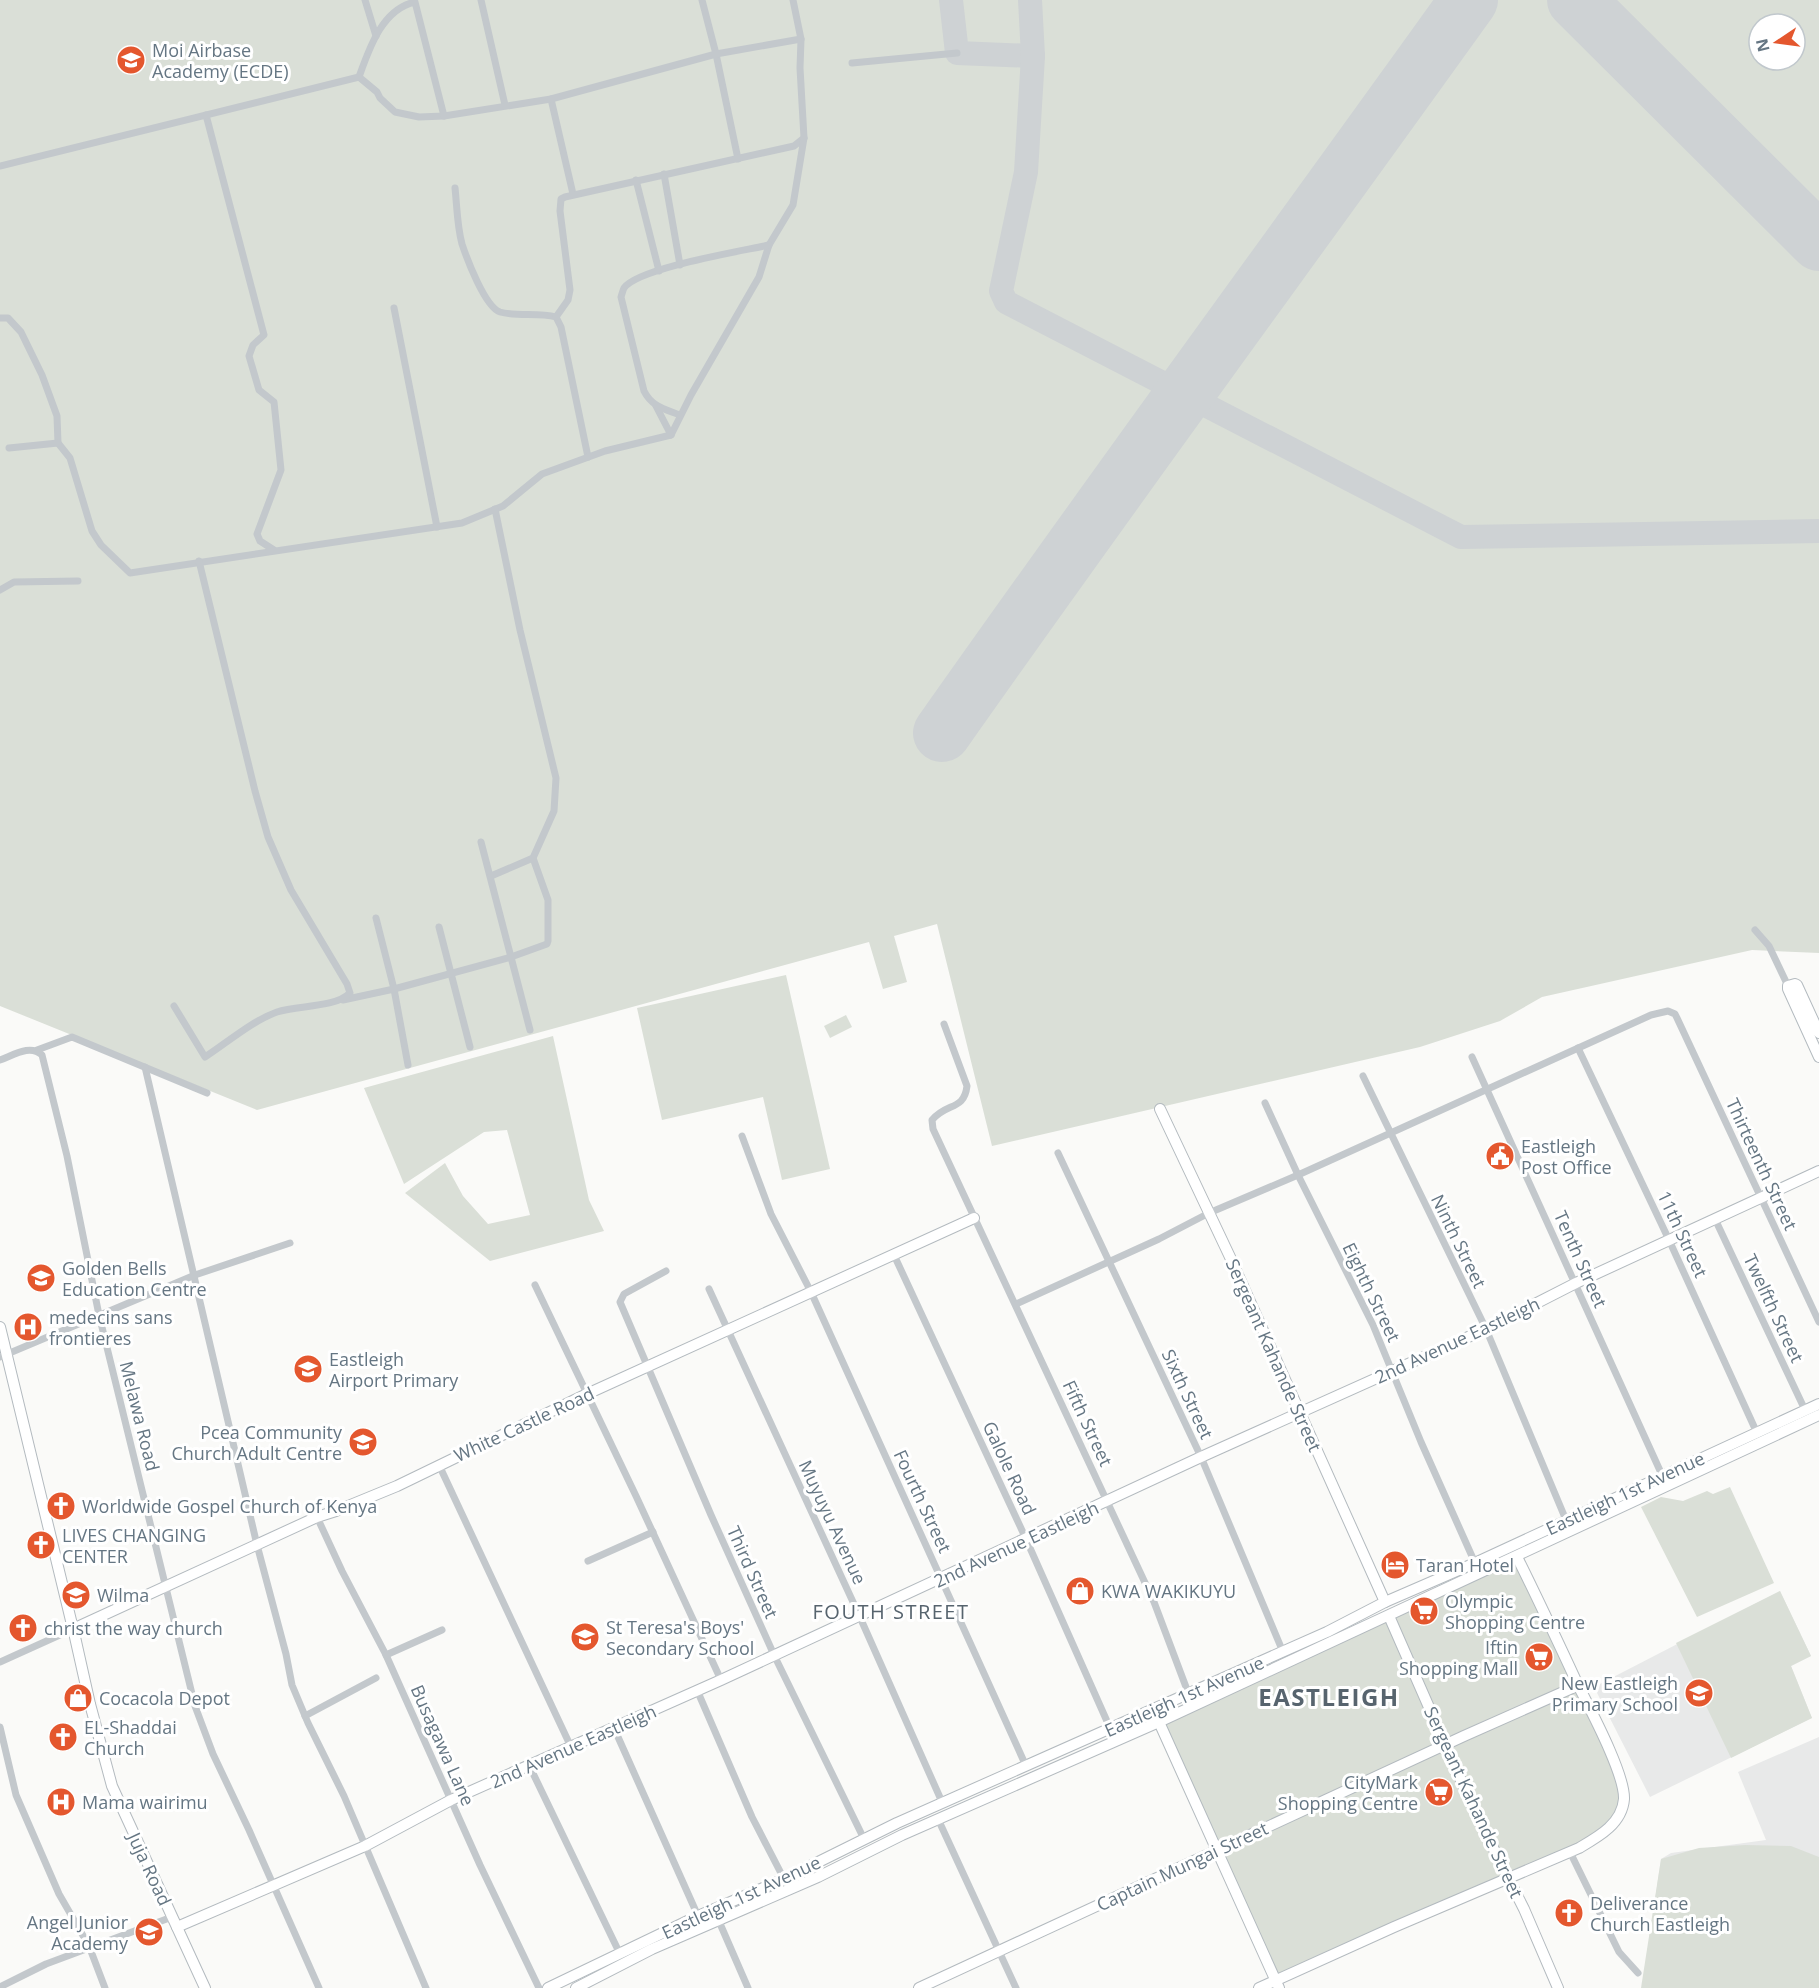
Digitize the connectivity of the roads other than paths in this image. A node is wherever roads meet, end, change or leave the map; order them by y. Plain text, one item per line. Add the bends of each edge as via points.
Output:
1 (365, 0) edge
2 (481, 0) edge
3 (702, 0) edge
4 (794, 0) edge
5 (418, 1) edge
6 (376, 36) junction
7 (801, 39) junction
8 (957, 53) dead end
9 (716, 54) junction
10 (852, 63) dead end
11 (359, 77) junction
12 (551, 99) junction
13 (505, 105) junction
14 (206, 115) junction
15 (444, 116) junction
16 (804, 138) junction
17 (738, 159) junction
18 (0, 166) edge
19 (664, 174) junction
20 (636, 180) junction
21 (455, 188) dead end
22 (573, 194) junction
23 (769, 245) junction
24 (680, 265) junction
25 (659, 271) junction
26 (394, 308) dead end
27 (556, 317) junction
28 (0, 318) edge
29 (656, 406) junction
30 (680, 415) junction
31 (671, 435) junction
32 (58, 443) junction
33 (9, 448) dead end
34 (588, 457) junction
35 (495, 510) junction
36 (437, 526) junction
37 (274, 550) junction
38 (200, 561) junction
39 (78, 581) dead end
40 (0, 590) edge
41 (481, 842) dead end
42 (533, 858) junction
43 (491, 876) junction
44 (376, 918) dead end
45 (439, 927) dead end
46 (1755, 930) dead end
47 (511, 957) junction
48 (450, 973) junction
49 (1788, 986) junction
50 (394, 989) junction
51 (329, 1003) junction
52 (174, 1006) dead end
53 (945, 1024) dead end
54 (530, 1030) dead end
55 (1819, 1033) edge
56 (470, 1047) dead end
57 (1578, 1048) junction
58 (37, 1050) junction
59 (1472, 1057) dead end
60 (1819, 1057) edge
61 (0, 1060) edge
62 (408, 1065) dead end
63 (145, 1067) junction
64 (1363, 1076) dead end
65 (1487, 1090) junction
66 (207, 1093) dead end
67 (1264, 1103) dead end
68 (1160, 1110) dead end
69 (1391, 1133) junction
70 (742, 1136) dead end
71 (1058, 1153) dead end
72 (1819, 1171) edge
73 (1298, 1175) junction
74 (1761, 1197) junction
75 (1209, 1213) junction
76 (974, 1218) junction
77 (1715, 1218) junction
78 (1669, 1240) junction
79 (290, 1243) dead end
80 (894, 1255) junction
81 (1109, 1262) junction
82 (666, 1271) dead end
83 (195, 1275) junction
84 (1576, 1283) junction
85 (535, 1285) dead end
86 (709, 1289) dead end
87 (811, 1292) junction
88 (1016, 1304) junction
89 (99, 1315) junction
90 (1819, 1322) edge
91 (0, 1327) edge
92 (1486, 1329) junction
93 (729, 1331) junction
94 (3, 1355) edge
95 (647, 1368) junction
96 (1392, 1371) junction
97 (587, 1394) junction
98 (1819, 1404) edge
99 (1805, 1410) junction
100 (1299, 1414) junction
101 (1819, 1415) edge
102 (1757, 1432) junction
103 (1201, 1457) junction
104 (439, 1465) junction
105 (1662, 1475) junction
106 (1108, 1501) junction
107 (317, 1517) junction
108 (1566, 1520) junction
109 (653, 1532) junction
110 (1026, 1539) junction
111 (257, 1545) junction
112 (1517, 1557) junction
113 (588, 1561) dead end
114 (1475, 1563) junction
115 (942, 1578) junction
116 (166, 1586) junction
117 (1385, 1602) junction
118 (859, 1615) junction
119 (1389, 1616) junction
120 (73, 1629) junction
121 (442, 1630) dead end
122 (1283, 1652) junction
123 (386, 1655) junction
124 (774, 1655) junction
125 (0, 1662) edge
126 (376, 1678) dead end
127 (721, 1680) junction
128 (1579, 1685) junction
129 (697, 1690) junction
130 (1189, 1695) junction
131 (304, 1716) junction
132 (1159, 1722) junction
133 (0, 1727) edge
134 (614, 1728) junction
135 (1110, 1728) junction
136 (1445, 1745) junction
137 (571, 1747) junction
138 (529, 1765) junction
139 (1026, 1766) junction
140 (451, 1800) junction
141 (942, 1802) junction
142 (938, 1819) junction
143 (864, 1839) junction
144 (365, 1846) junction
145 (1217, 1849) junction
146 (1570, 1852) junction
147 (1507, 1878) junction
148 (784, 1879) junction
149 (273, 1886) junction
150 (698, 1916) junction
151 (718, 1919) junction
152 (175, 1922) junction
153 (89, 1947) junction
154 (999, 1951) junction
155 (620, 1954) junction
156 (1638, 1973) dead end
157 (1277, 1984) edge
158 (0, 1987) edge
159 (105, 1988) edge
160 (205, 1988) edge
161 (319, 1988) edge
162 (426, 1988) edge
163 (539, 1988) edge
164 (548, 1988) edge
165 (576, 1988) edge
166 (748, 1988) edge
167 (918, 1988) edge
168 (1016, 1988) edge
169 (1259, 1988) edge
170 (1558, 1988) edge

1 - 6 street
2 - 13 street
3 - 9 street
4 - 7 street
5 - 6 street via 404,4 383,23
5 - 15 street
6 - 11 street
7 - 9 street
7 - 16 street
8 - 10 street
9 - 12 street
9 - 17 street
11 - 14 street
11 - 15 street via 395,112 419,117
12 - 13 street
12 - 22 street
13 - 15 street
14 - 18 street
14 - 37 street via 264,334 249,356 259,390 274,402 280,470 257,534 260,541
16 - 17 street via 794,146
16 - 23 street via 793,205
17 - 19 street
19 - 20 street
19 - 24 street
20 - 22 street
20 - 25 street
21 - 27 street via 461,242 494,309
22 - 27 street via 561,199 559,205 570,290
23 - 24 street
23 - 30 street via 759,277
24 - 25 street
25 - 29 street via 635,280 625,287 621,297 640,381
26 - 36 street
27 - 34 street via 566,343
28 - 32 street via 8,318 21,332 35,359 57,416
29 - 30 street
29 - 31 street
30 - 31 street
31 - 34 street
32 - 33 street
32 - 38 street via 70,458 92,531 130,573
34 - 35 street via 542,474
35 - 36 street via 462,523
35 - 42 street via 556,778 554,812
36 - 37 street
37 - 38 street
38 - 51 street via 268,837 291,890 350,993
39 - 40 street via 15,582
41 - 43 street
42 - 43 street
42 - 47 street via 548,900 548,941 540,948
43 - 47 street
44 - 50 street
45 - 48 street
46 - 49 street via 1769,946
47 - 48 street
47 - 54 street
48 - 50 street
48 - 56 street
49 - 55 street via 1797,985
49 - 60 street
50 - 51 street
50 - 62 street
51 - 52 street via 278,1011 205,1057
53 - 76 street, Fifth Street via 967,1086 966,1096 958,1104 939,1111 932,1120 933,1129
57 - 65 street
57 - 74 street, Thirteenth Street via 1657,1013 1675,1014
57 - 78 street, 11th Street
58 - 61 street
58 - 63 street via 72,1038
58 - 89 street, Melawa Road via 42,1055 58,1115
59 - 65 street, Tenth Street
63 - 66 street
63 - 83 street
64 - 69 street, Ninth Street
65 - 69 street
65 - 84 street, Tenth Street
67 - 73 street, Eighth Street
68 - 75 street, Sergeant Kahande Street
69 - 73 street
69 - 92 street, Ninth Street
70 - 87 street, Fourth Street via 760,1187
71 - 81 street, Sixth Street
72 - 74 street, 2nd Avenue Eastleigh
73 - 75 street
73 - 96 street, Eighth Street
74 - 77 street, 2nd Avenue Eastleigh
74 - 90 street, Thirteenth Street
75 - 81 street
75 - 100 street, Sergeant Kahande Street
76 - 80 street, White Castle Road
76 - 88 street, Fifth Street
77 - 78 street, 2nd Avenue Eastleigh
77 - 99 street, Twelfth Street
78 - 84 street, 2nd Avenue Eastleigh
78 - 102 street, 11th Street
79 - 83 street
80 - 87 street, White Castle Road
80 - 110 street, Galole Road
81 - 88 street
81 - 103 street, Sixth Street
82 - 95 street, Third Street via 624,1294 620,1302
83 - 89 street
83 - 111 street
84 - 92 street, 2nd Avenue Eastleigh
84 - 105 street, Tenth Street
85 - 97 street
86 - 93 street, Muyuyu Avenue
87 - 93 street, White Castle Road
87 - 115 street, Fourth Street
88 - 106 street, Fifth Street
89 - 94 street
89 - 116 street, Melawa Road
91 - 94 street, Juja Road
92 - 96 street, 2nd Avenue Eastleigh
92 - 108 street, Ninth Street
93 - 95 street, White Castle Road
93 - 118 street, Muyuyu Avenue
94 - 120 street, Juja Road
95 - 97 street, White Castle Road
95 - 124 street, Third Street
96 - 100 street, 2nd Avenue Eastleigh
96 - 114 street, Eighth Street
97 - 104 street, White Castle Road
97 - 109 street
98 - 99 street, Eastleigh 1st Avenue
99 - 102 street, Eastleigh 1st Avenue
100 - 103 street, 2nd Avenue Eastleigh
100 - 117 street, Sergeant Kahande Street
101 - 112 street, Eastleigh 1st Avenue
102 - 105 street, Eastleigh 1st Avenue
103 - 106 street, 2nd Avenue Eastleigh
103 - 122 street, Sixth Street
104 - 107 street, White Castle Road
104 - 137 street
105 - 108 street, Eastleigh 1st Avenue
106 - 110 street, 2nd Avenue Eastleigh
106 - 130 street, Fifth Street via 1155,1602
107 - 111 street, White Castle Road
107 - 123 street, Busagawa Lane
108 - 114 street, Eastleigh 1st Avenue
109 - 113 street
109 - 127 street
110 - 115 street, 2nd Avenue Eastleigh
110 - 135 street, Galole Road
111 - 116 street, White Castle Road
111 - 131 street via 292,1685
112 - 119 street, Eastleigh 1st Avenue
112 - 128 street
114 - 117 street, Eastleigh 1st Avenue
115 - 118 street, 2nd Avenue Eastleigh
115 - 139 street, Fourth Street
116 - 120 street, White Castle Road
116 - 149 street, Melawa Road via 204,1732
117 - 122 street, Eastleigh 1st Avenue
118 - 124 street, 2nd Avenue Eastleigh
118 - 141 street, Muyuyu Avenue
119 - 132 street, Eastleigh 1st Avenue
119 - 136 street, Sergeant Kahande Street
120 - 125 street
120 - 152 street, Juja Road via 112,1786
121 - 123 street
122 - 130 street, Eastleigh 1st Avenue
123 - 140 street, Busagawa Lane
124 - 127 street, 2nd Avenue Eastleigh
124 - 143 street, Third Street
126 - 131 street
127 - 129 street, 2nd Avenue Eastleigh
128 - 136 street, Captain Mungai Street
128 - 146 street via 1612,1757 1623,1792 1622,1809 1611,1826
129 - 134 street, 2nd Avenue Eastleigh
129 - 148 street via 752,1817
130 - 135 street, Eastleigh 1st Avenue
131 - 144 street
132 - 142 street, Eastleigh 1st Avenue
132 - 145 street
133 - 153 street via 16,1795 58,1894
134 - 137 street, 2nd Avenue Eastleigh
134 - 150 street
135 - 139 street, Eastleigh 1st Avenue
136 - 145 street, Captain Mungai Street
136 - 147 street, Sergeant Kahande Street
137 - 138 street, 2nd Avenue Eastleigh
138 - 140 street, 2nd Avenue Eastleigh
138 - 155 street
139 - 141 street, Eastleigh 1st Avenue
140 - 144 street, 2nd Avenue Eastleigh
140 - 163 street, Busagawa Lane
141 - 143 street, Eastleigh 1st Avenue
142 - 151 street, Eastleigh 1st Avenue via 818,1877
142 - 154 street
143 - 148 street, Eastleigh 1st Avenue
144 - 149 street, 2nd Avenue Eastleigh
144 - 162 street
145 - 154 street, Captain Mungai Street
145 - 157 street
146 - 147 street
146 - 156 street via 1619,1952
147 - 157 street
147 - 170 street, Sergeant Kahande Street
148 - 150 street, Eastleigh 1st Avenue
149 - 152 street, 2nd Avenue Eastleigh
149 - 161 street, Melawa Road
150 - 155 street, Eastleigh 1st Avenue
151 - 165 street, Eastleigh 1st Avenue
151 - 166 street
152 - 153 street
152 - 160 street, Juja Road
153 - 158 street
153 - 159 street
154 - 167 street, Captain Mungai Street
154 - 168 street
155 - 164 street, Eastleigh 1st Avenue
157 - 169 street

